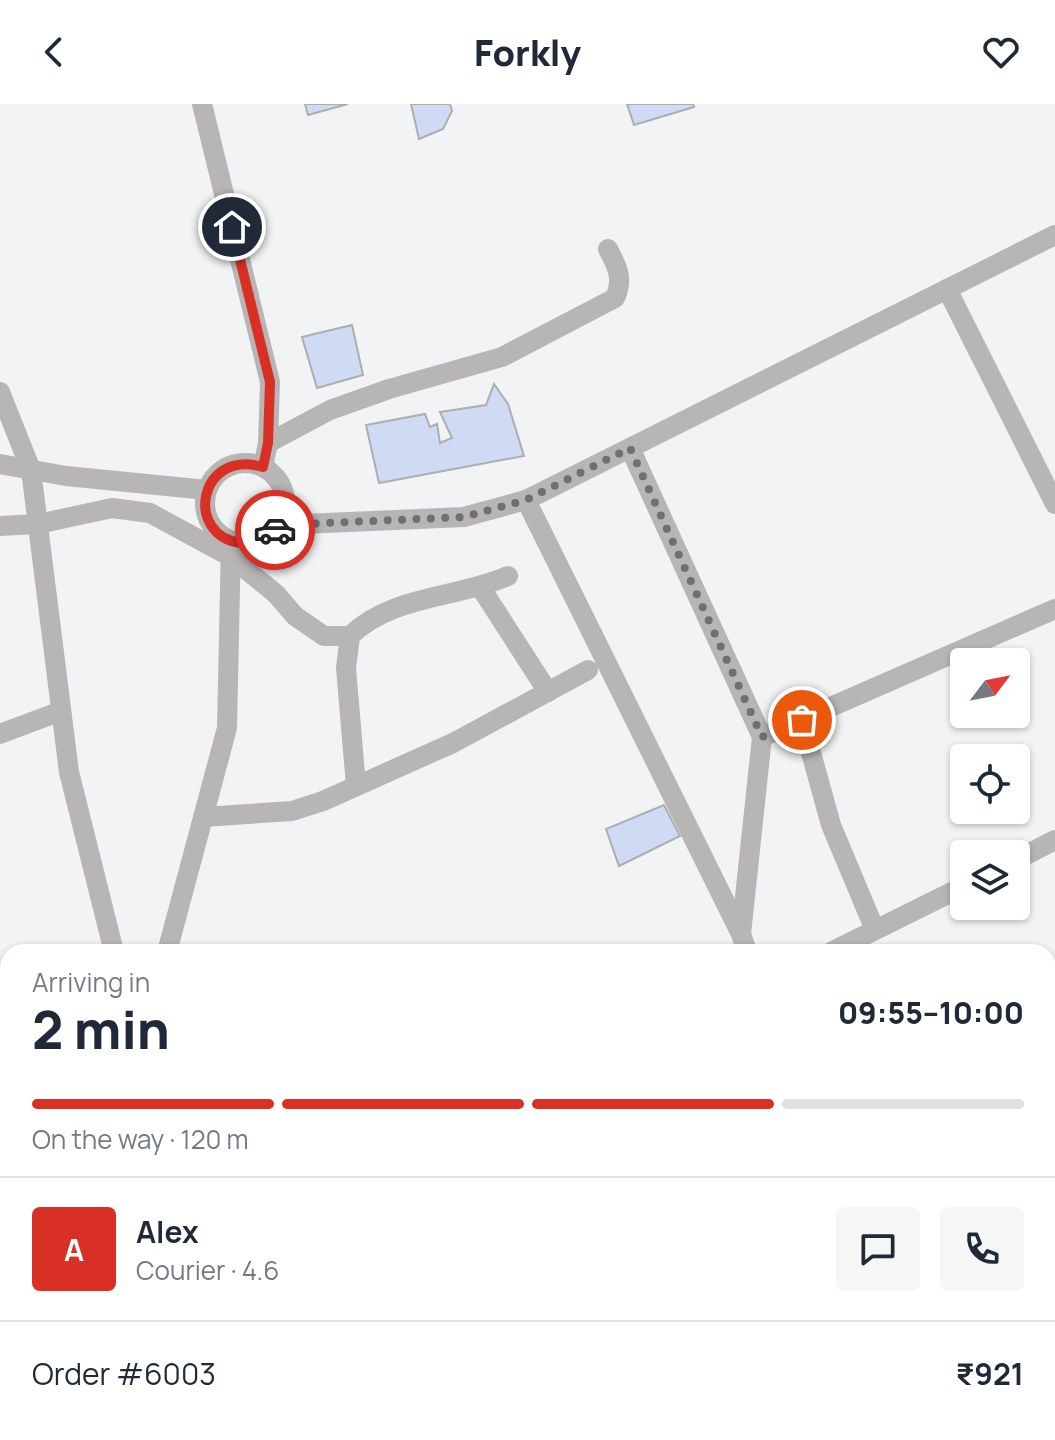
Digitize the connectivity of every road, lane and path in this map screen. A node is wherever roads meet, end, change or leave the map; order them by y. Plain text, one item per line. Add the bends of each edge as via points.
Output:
1 (202, 104) edge
2 (1055, 235) edge
3 (608, 249) dead end
4 (947, 289) junction
5 (0, 392) edge
6 (268, 443) junction
7 (630, 448) junction
8 (0, 464) edge
9 (263, 467) junction
10 (31, 470) junction
11 (207, 490) junction
12 (526, 500) junction
13 (1055, 504) edge
14 (38, 524) junction
15 (279, 525) junction
16 (0, 526) edge
17 (231, 549) junction
18 (508, 576) dead end
19 (481, 588) junction
20 (1055, 609) edge
21 (350, 636) junction
22 (588, 670) dead end
23 (548, 692) junction
24 (61, 711) junction
25 (802, 720) junction
26 (0, 734) edge
27 (762, 737) junction
28 (356, 786) junction
29 (203, 817) junction
30 (1055, 840) edge
31 (1030, 853) edge
32 (950, 893) edge
33 (875, 930) junction
34 (744, 943) edge
35 (112, 944) edge
36 (169, 944) edge
37 (847, 944) edge

1 - 6 street via 270,382
2 - 4 street
3 - 6 street via 619,270 615,298 502,357 330,410
4 - 7 street
4 - 13 street
5 - 10 street
6 - 9 street
7 - 12 street
7 - 27 street
8 - 10 street
9 - 11 street via 250,463 223,469
9 - 15 street via 282,486
10 - 11 street
10 - 14 street
11 - 17 street via 206,515
12 - 15 street via 464,517
12 - 34 street
14 - 16 street
14 - 17 street via 112,508 150,513
14 - 24 street
15 - 17 street via 258,542
17 - 21 street via 295,616 324,636
17 - 29 street via 227,728
18 - 19 street
19 - 21 street via 382,612
19 - 23 street
20 - 25 street
21 - 28 street via 346,668
22 - 23 street
23 - 28 street via 453,743
24 - 26 street
24 - 35 street via 69,772
25 - 27 street
25 - 33 street via 831,825
27 - 34 street
28 - 29 street via 292,811
29 - 36 street
30 - 31 street
32 - 33 street
33 - 37 street

